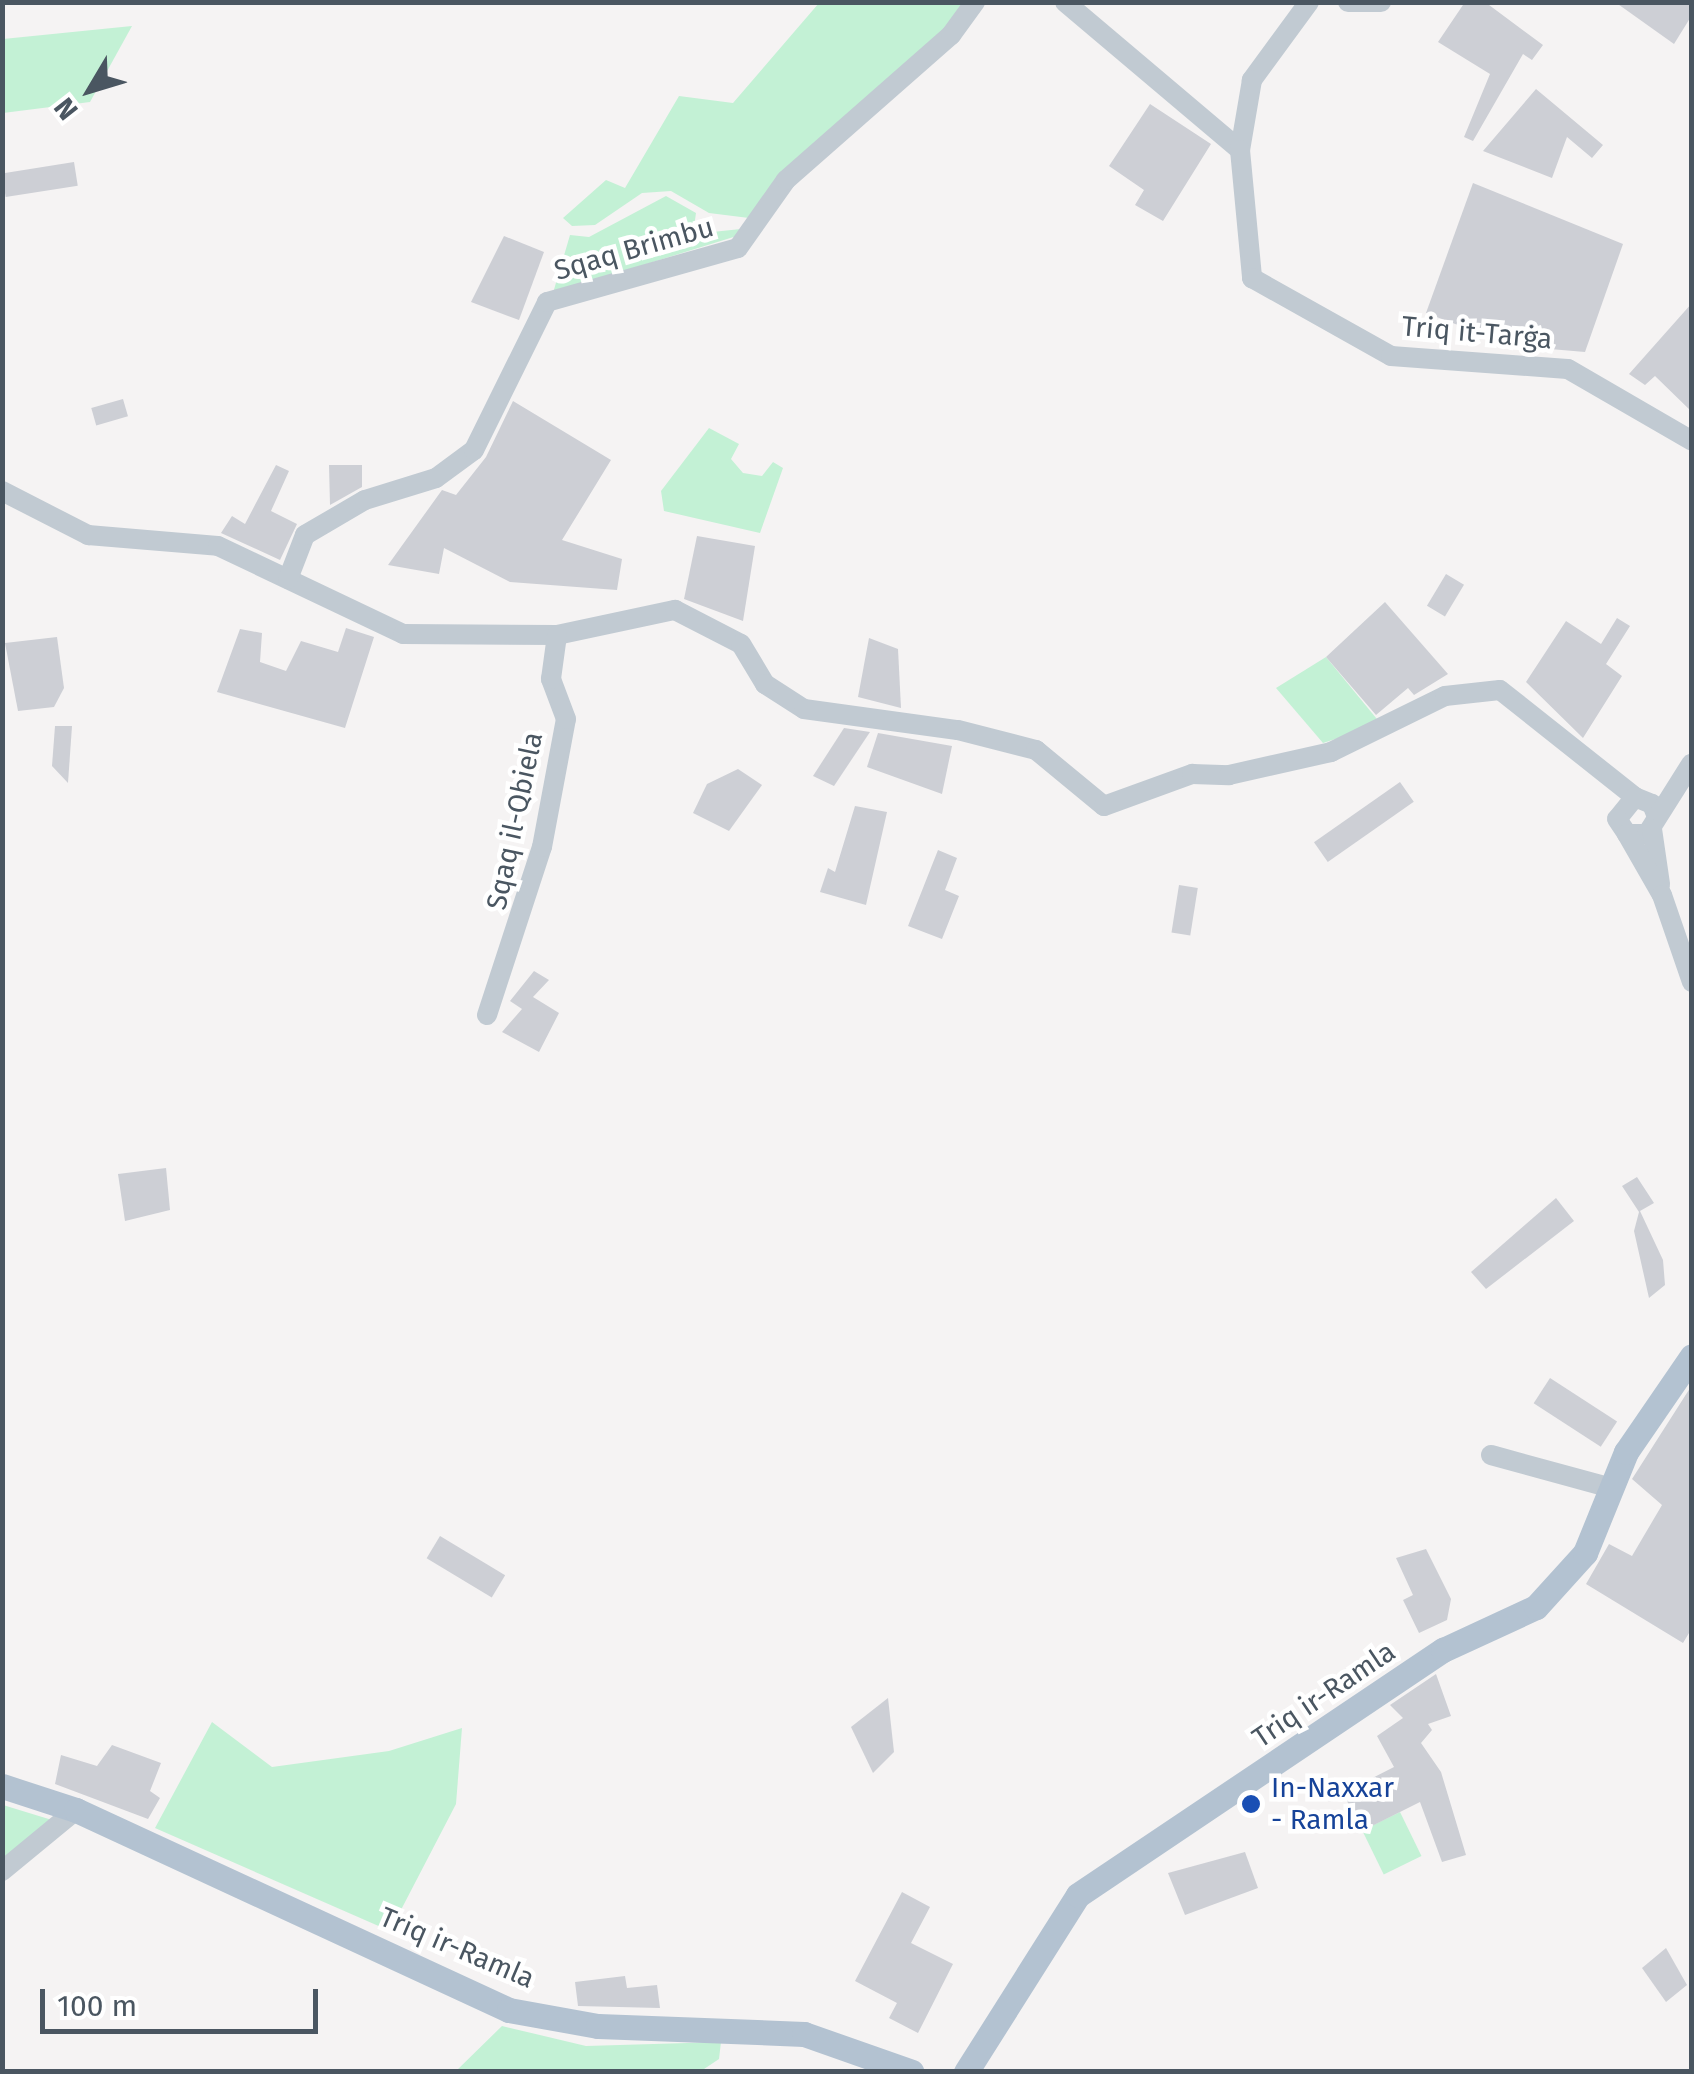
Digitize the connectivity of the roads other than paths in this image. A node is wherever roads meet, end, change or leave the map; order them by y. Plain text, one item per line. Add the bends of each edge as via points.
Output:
1 (975, 2) edge
2 (1065, 2) edge
3 (1310, 2) edge
4 (1348, 2) edge
5 (1381, 2) edge
6 (1240, 150) junction
7 (1692, 441) edge
8 (2, 491) edge
9 (288, 579) junction
10 (557, 635) junction
11 (1691, 764) edge
12 (1592, 766) junction
13 (1638, 797) junction
14 (1617, 812) junction
15 (1654, 823) junction
16 (1628, 834) junction
17 (1662, 896) junction
18 (1692, 982) edge
19 (487, 1015) dead end
20 (1692, 1356) edge
21 (1491, 1455) dead end
22 (1612, 1488) junction
23 (2, 1786) edge
24 (76, 1810) junction
25 (2, 1871) edge
26 (912, 2072) edge
27 (966, 2072) edge

1 - 9 street, Sqaq Brimbu via 951,35 786,180 738,248 547,302 474,450 436,478 365,500 320,525 306,535
2 - 6 street
3 - 6 street, Triq it-Tarġa via 1252,80
4 - 5 street
6 - 7 street, Triq it-Tarġa via 1252,278 1391,356 1568,369
8 - 9 street via 88,534 218,546
9 - 10 street via 402,634
10 - 12 street via 675,610 740,644 765,684 804,709 958,730 1036,750 1104,806 1192,774 1229,775 1331,752 1445,696 1500,690
10 - 19 street, Sqaq il-Qbiela via 551,679 566,719 528,899
11 - 13 street
11 - 15 street
12 - 13 street
12 - 14 street
13 - 14 street
13 - 15 street
14 - 16 street
15 - 16 street
15 - 17 street
16 - 17 street
17 - 18 street
20 - 22 main road, Triq ir-Ramla via 1626,1452
21 - 22 street
22 - 27 main road, Triq ir-Ramla via 1585,1553 1536,1607 1443,1650 1078,1895
23 - 24 main road, Triq ir-Ramla
24 - 25 street via 67,1825
24 - 26 main road, Triq ir-Ramla via 509,2010 598,2026 804,2034

